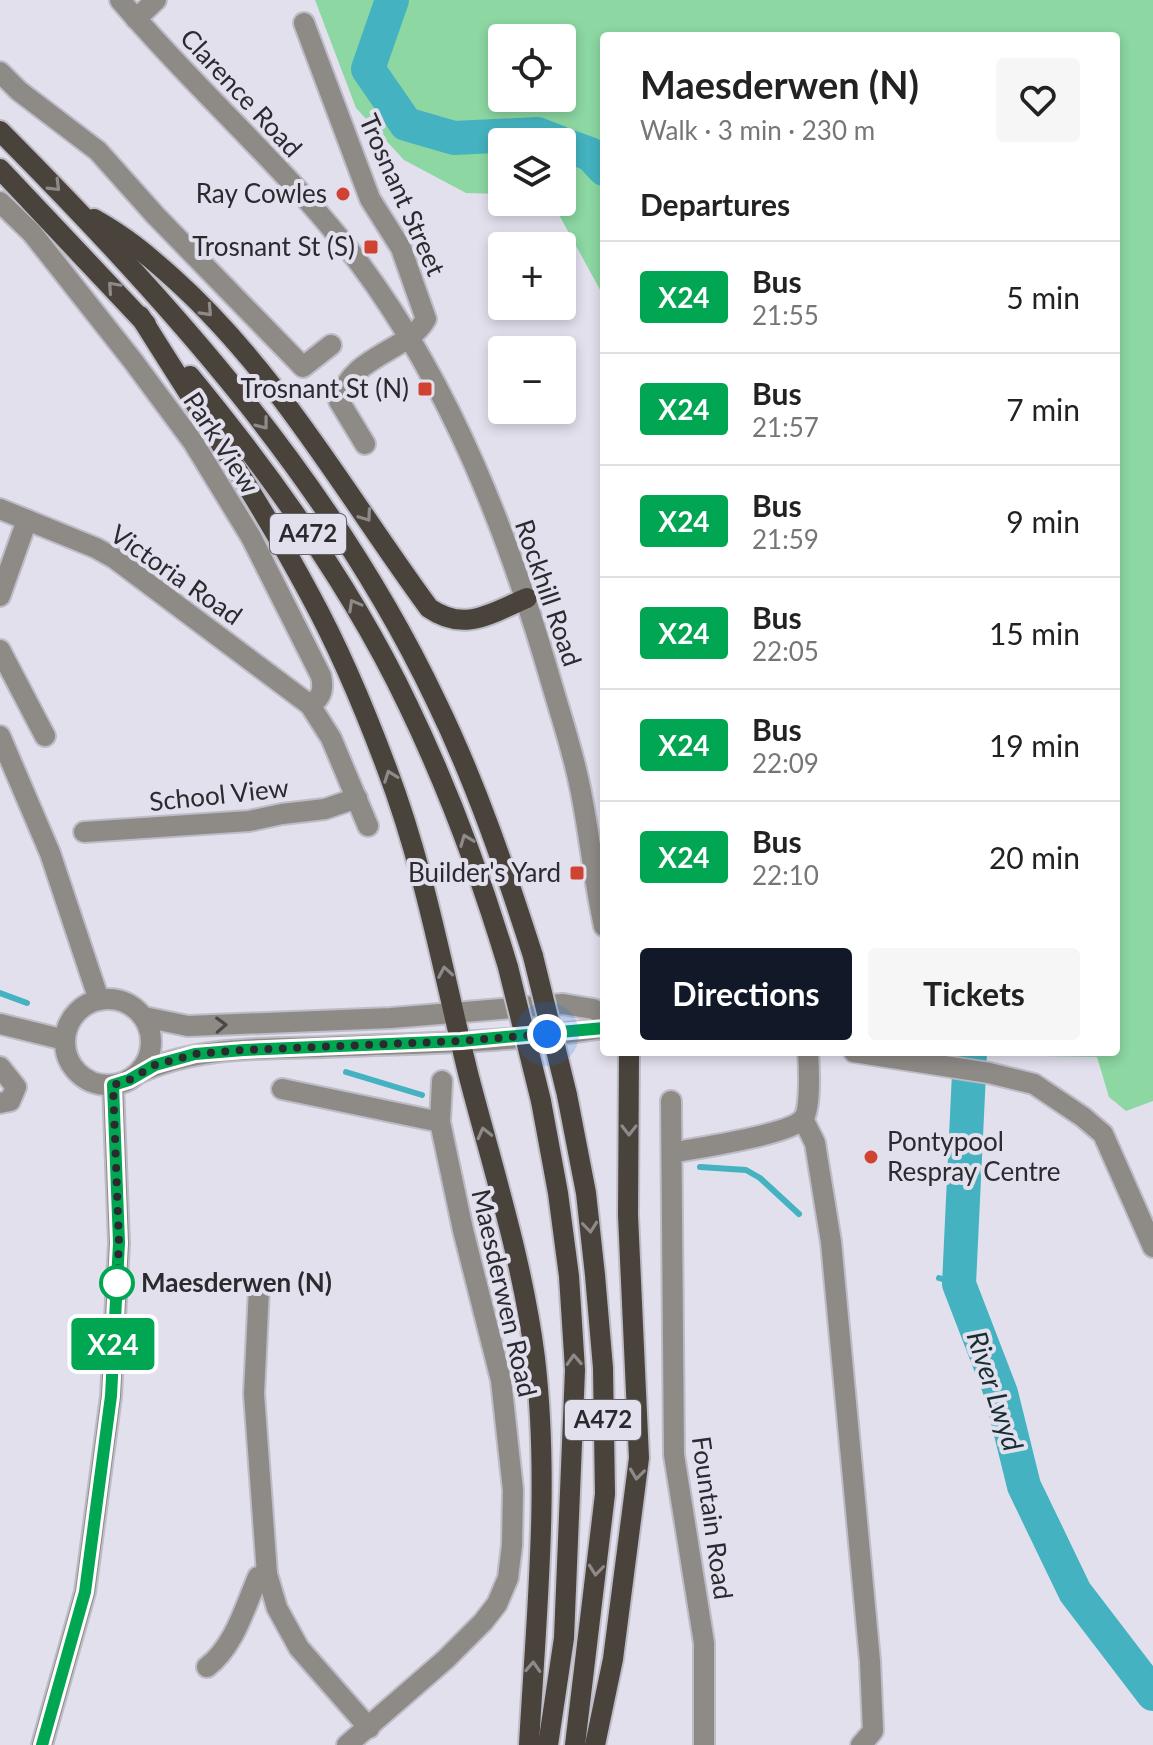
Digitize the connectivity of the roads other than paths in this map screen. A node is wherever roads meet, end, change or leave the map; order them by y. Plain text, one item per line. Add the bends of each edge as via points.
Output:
1 (120, 0) edge
2 (156, 0) edge
3 (136, 19) junction
4 (304, 23) dead end
5 (0, 72) edge
6 (0, 131) edge
7 (0, 169) edge
8 (0, 202) edge
9 (80, 212) junction
10 (140, 316) junction
11 (409, 337) junction
12 (331, 345) dead end
13 (365, 444) dead end
14 (0, 509) edge
15 (27, 520) junction
16 (0, 596) edge
17 (527, 598) junction
18 (0, 650) edge
19 (310, 705) junction
20 (0, 736) edge
21 (45, 736) dead end
22 (357, 798) junction
23 (368, 826) dead end
24 (84, 832) dead end
25 (600, 904) edge
26 (99, 1000) junction
27 (600, 1012) edge
28 (453, 1014) junction
29 (144, 1017) junction
30 (0, 1024) edge
31 (600, 1028) edge
32 (65, 1040) junction
33 (461, 1041) junction
34 (629, 1056) edge
35 (808, 1056) edge
36 (879, 1056) edge
37 (0, 1067) edge
38 (139, 1073) junction
39 (442, 1081) dead end
40 (113, 1085) junction
41 (282, 1089) dead end
42 (671, 1101) dead end
43 (0, 1103) edge
44 (803, 1119) junction
45 (440, 1122) junction
46 (672, 1153) junction
47 (1153, 1247) edge
48 (259, 1288) dead end
49 (267, 1574) junction
50 (207, 1667) dead end
51 (369, 1728) junction
52 (42, 1745) edge
53 (347, 1745) edge
54 (529, 1745) edge
55 (548, 1745) edge
56 (575, 1745) edge
57 (595, 1745) edge
58 (704, 1745) edge
59 (861, 1745) edge

1 - 3 street, Clarence Road
2 - 3 street
3 - 11 street, Clarence Road via 359,263
4 - 11 street, Trosnant Street via 370,199 401,248 426,319
5 - 12 street via 98,151 303,367
6 -> 9 main road, A472
10 -> 7 main road, A472
8 - 19 street, Park View via 32,233 201,455 251,537 321,676 324,688
9 -> 17 main road via 126,237 196,299 252,359 429,608 464,621
9 -> 56 main road, A472, bridge via 169,308 261,421 354,553 436,699 502,860 533,956 586,1193 603,1368 605,1494
28 -> 10 main road via 419,862 353,685 265,516
55 -> 10 main road, A472, bridge via 564,1638 575,1370 558,1193 508,967 449,796 349,595 283,496
11 - 13 street via 378,354 343,386 339,401
11 - 17 street, Rockhill Road via 468,448
14 - 15 street, Victoria Road
15 - 16 street
15 - 19 street, Victoria Road via 114,558
17 - 25 street, Rockhill Road via 577,775
18 - 21 street
19 - 22 street
20 - 26 street via 50,853
22 - 23 street
22 - 24 street, School View via 325,809 249,821
26 - 29 street via 125,1002
26 - 32 street via 72,1017
27 - 28 street via 563,1004
29 -> 28 street via 188,1026
28 - 33 main road
29 - 38 street via 150,1052
30 - 32 street
31 - 33 street
32 - 40 street via 66,1054 82,1076
33 - 38 street via 207,1053
54 -> 33 main road via 541,1454 535,1358 520,1275
34 -> 57 main road via 628,1215 639,1458 613,1659
35 - 44 street via 808,1107
36 - 47 street via 1034,1084 1083,1117 1103,1134
37 - 43 street via 16,1087 10,1101
38 - 40 street
39 - 45 street, Maesderwen Road
40 - 52 street via 119,1243 111,1396 85,1592
41 - 45 street via 309,1087
42 - 46 street, Fountain Road
44 - 46 street via 784,1130
44 - 59 street via 815,1143 831,1242 870,1661 873,1731
45 - 51 street, Maesderwen Road via 501,1380 513,1490 511,1556 497,1604 483,1622
46 - 58 street, Fountain Road via 674,1455 704,1643
48 - 49 street via 254,1394
49 - 50 street via 258,1577 219,1658
49 - 51 street via 277,1608 299,1648
51 - 53 street, Maesderwen Road

